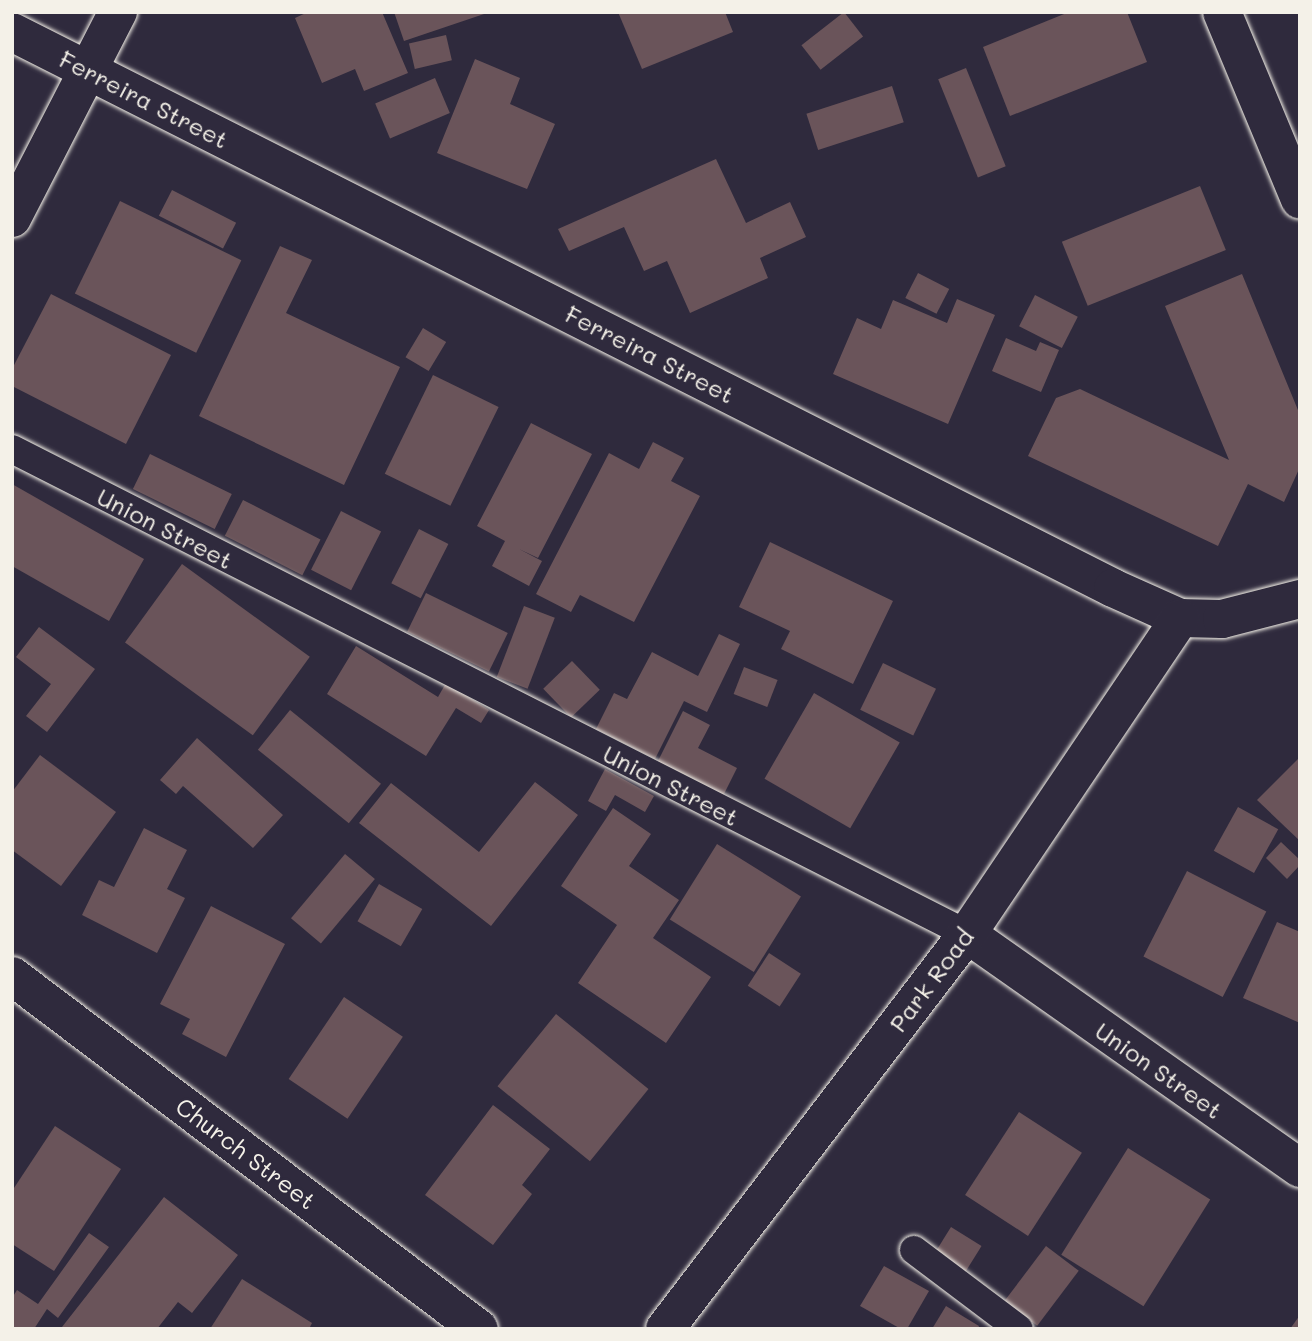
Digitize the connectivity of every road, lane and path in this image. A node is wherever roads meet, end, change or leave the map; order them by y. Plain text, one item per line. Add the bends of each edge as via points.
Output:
1 (118, 12) edge
2 (1222, 12) edge
3 (12, 32) edge
4 (87, 70) junction
5 (1300, 199) edge
6 (12, 218) edge
7 (12, 449) edge
8 (1300, 599) edge
9 (1180, 618) junction
10 (967, 934) junction
11 (12, 976) edge
12 (1300, 1168) edge
13 (914, 1250) dead end
14 (480, 1329) edge
15 (665, 1329) edge
16 (1019, 1329) edge

1 - 4 street
2 - 5 street
3 - 4 street, Ferreira Street
4 - 6 street
4 - 9 street, Ferreira Street via 1113,589
7 - 10 lane, Union Street
8 - 9 street, Ferreira Street via 1222,619
9 - 10 street, Park Road
10 - 12 street, Union Street
10 - 15 street, Park Road
11 - 14 street, Church Street
13 - 16 lane

